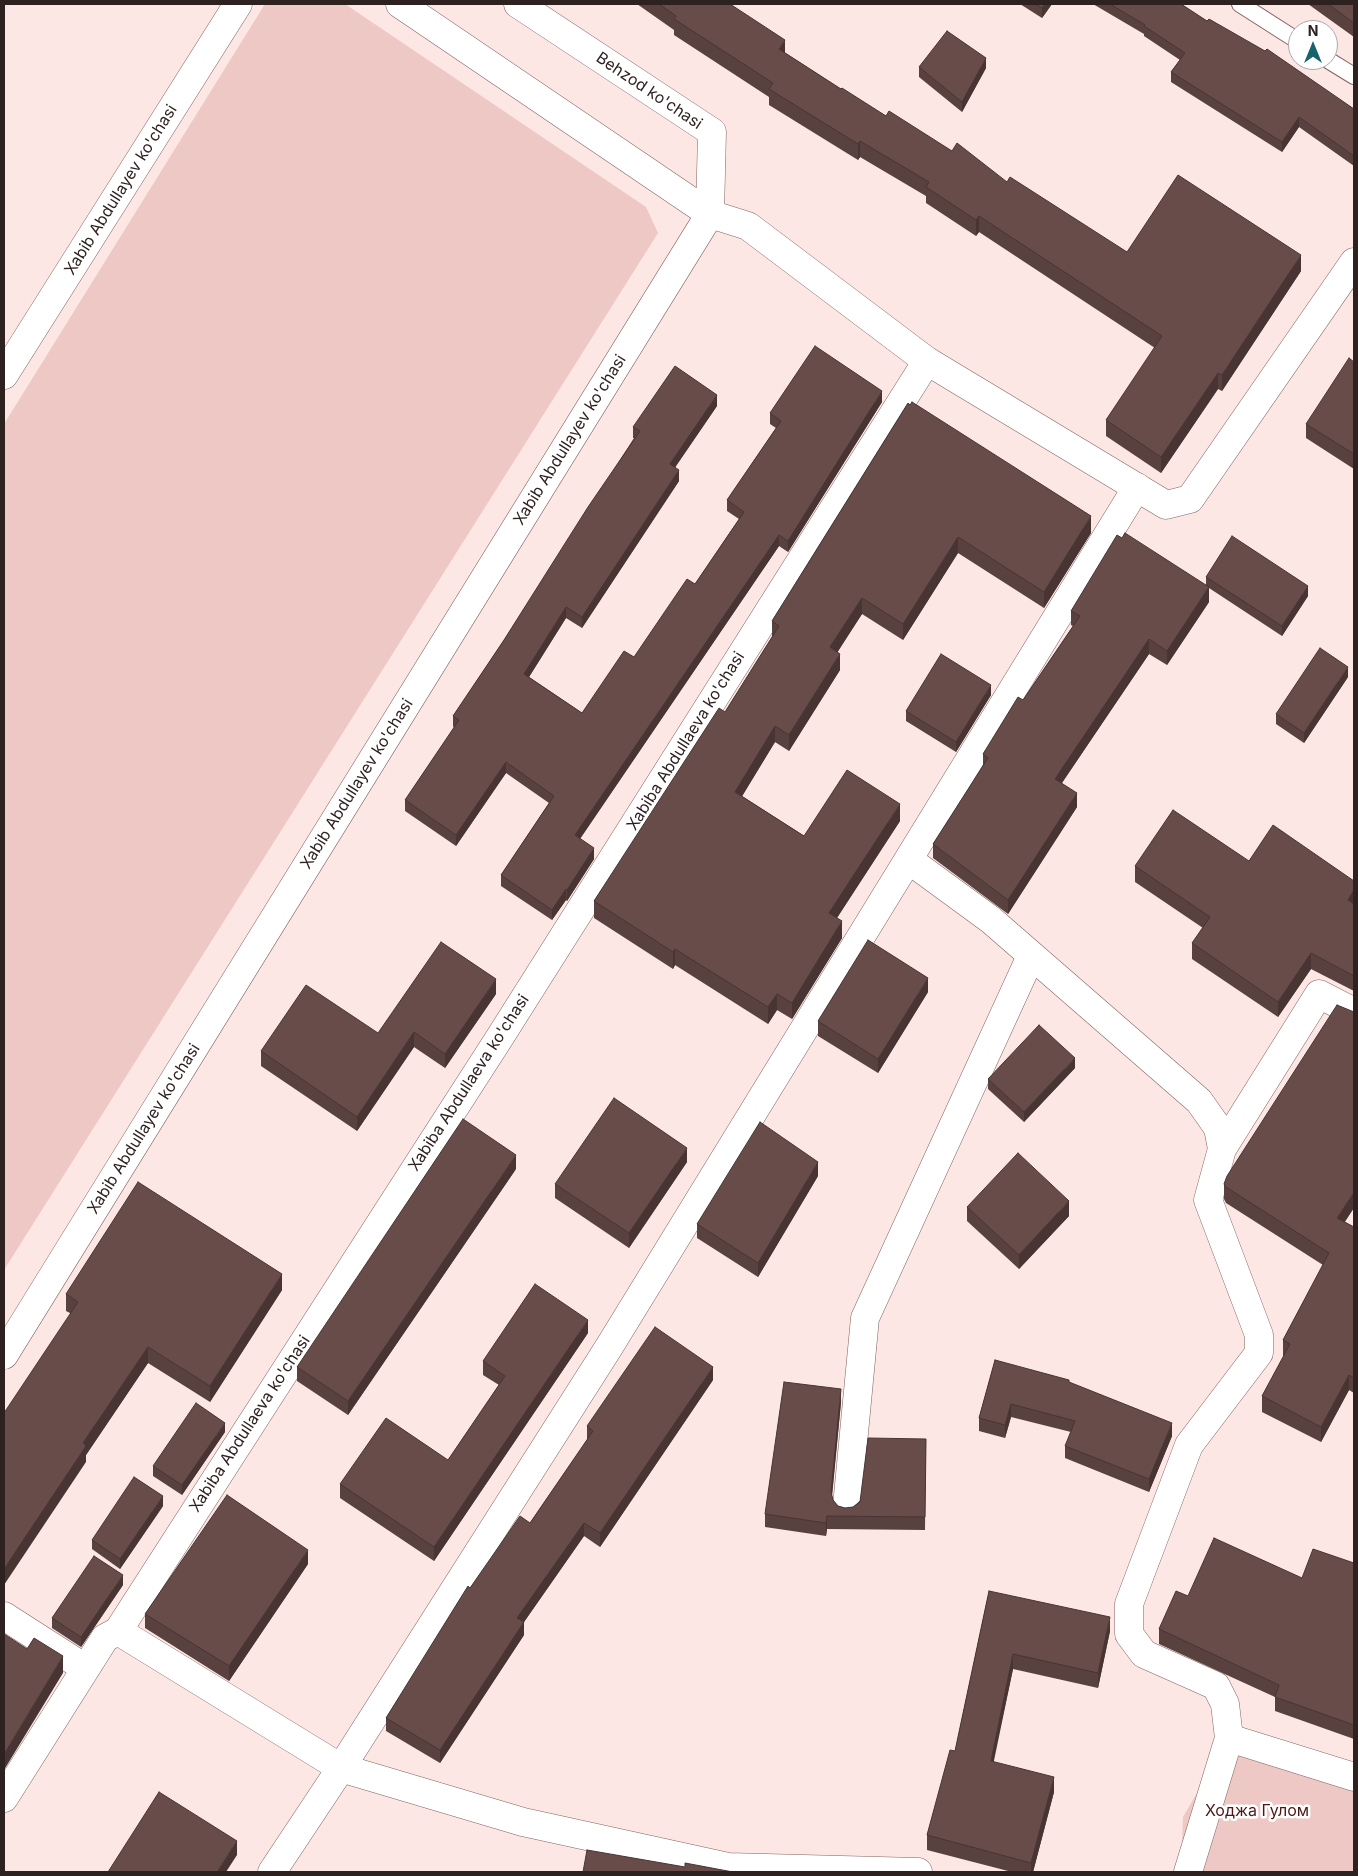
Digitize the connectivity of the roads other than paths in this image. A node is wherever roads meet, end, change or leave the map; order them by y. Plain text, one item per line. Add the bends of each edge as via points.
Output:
1 (238, 4) edge
2 (400, 4) edge
3 (518, 4) edge
4 (1240, 4) edge
5 (1288, 35) edge
6 (1338, 66) edge
7 (1354, 76) edge
8 (710, 214) junction
9 (1354, 262) edge
10 (927, 361) junction
11 (4, 375) edge
12 (1137, 487) junction
13 (909, 860) junction
14 (1031, 956) junction
15 (1354, 1012) edge
16 (1222, 1149) junction
17 (4, 1354) edge
18 (847, 1506) edge
19 (4, 1616) edge
20 (118, 1631) junction
21 (85, 1668) junction
22 (1229, 1738) junction
23 (341, 1768) junction
24 (1354, 1777) edge
25 (4, 1798) edge
26 (272, 1872) edge
27 (918, 1872) edge
28 (1188, 1872) edge

1 - 11 street, Xabib Abdullayev ko'chasi
2 - 8 street
3 - 8 street, Behzod ko'chasi via 712,132
4 - 5 lane
6 - 7 lane
8 - 10 street via 748,226
8 - 17 street, Xabib Abdullayev ko'chasi
9 - 12 street via 1190,499 1166,505
10 - 12 street
10 - 20 street, Xabiba Abdullaeva ko'chasi via 500,1037
12 - 13 street
13 - 14 street via 991,920
13 - 23 street via 609,1347
14 - 16 street via 1199,1101 1218,1128
14 - 18 street via 865,1318
15 - 16 street via 1319,994
16 - 22 street via 1208,1200 1259,1336 1258,1353 1189,1445 1129,1604 1129,1634 1144,1654 1216,1686 1225,1704
19 - 21 street
20 - 21 street, Xabiba Abdullaeva ko'chasi via 105,1638
20 - 23 street
21 - 25 street, Xabiba Abdullaeva ko'chasi
22 - 24 street
22 - 28 street
23 - 26 street
23 - 27 street via 523,1822 728,1867

